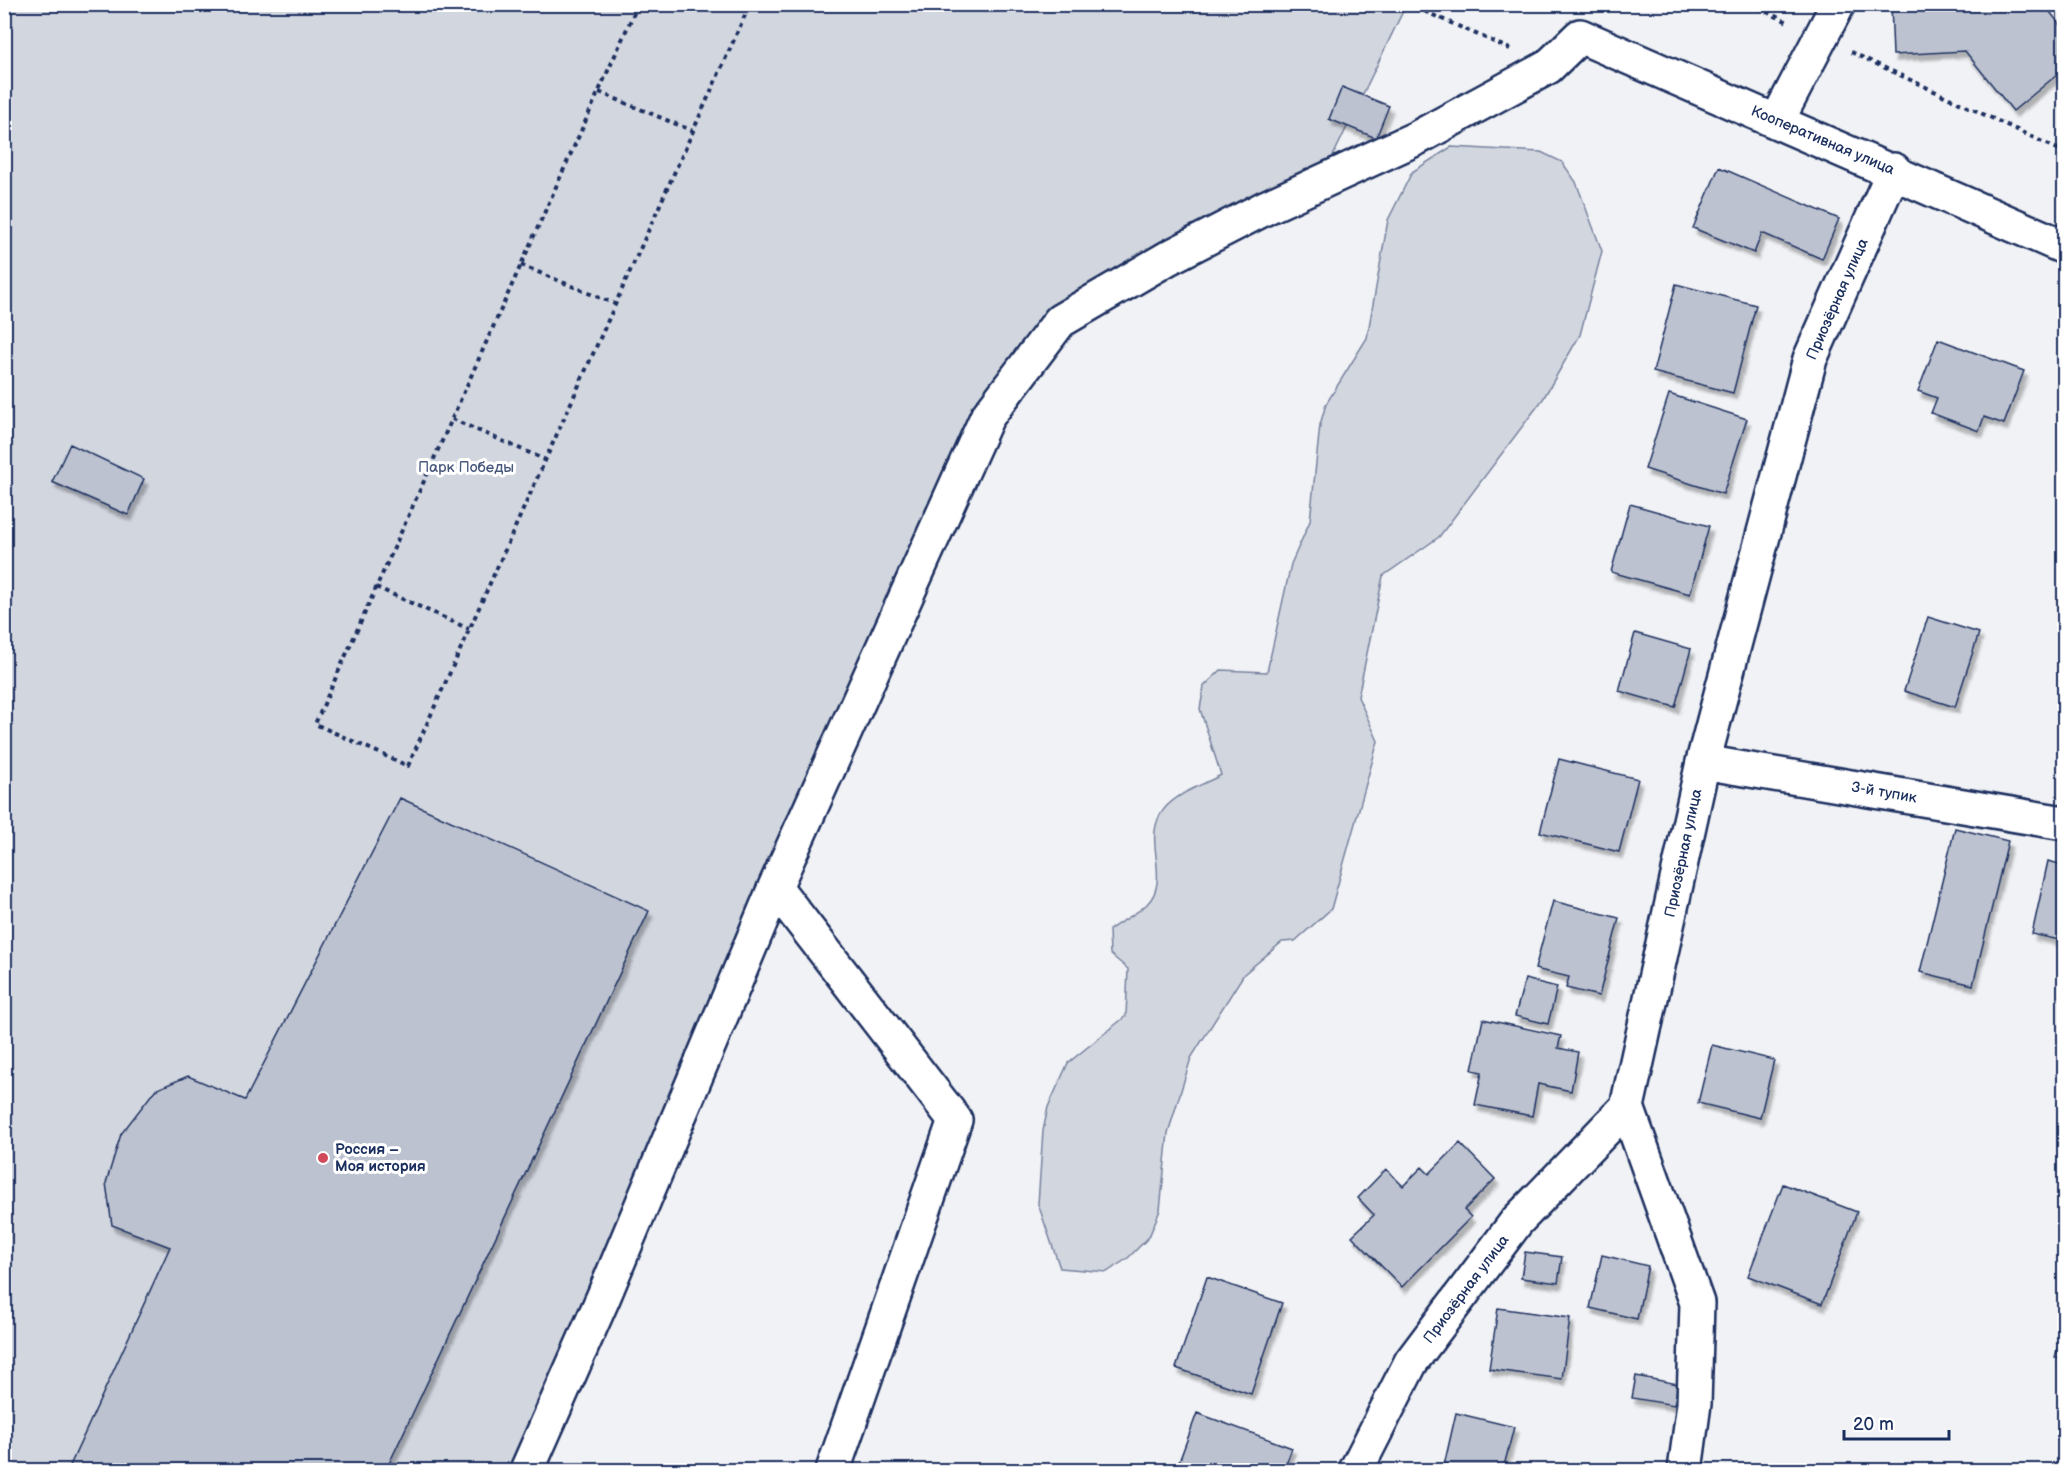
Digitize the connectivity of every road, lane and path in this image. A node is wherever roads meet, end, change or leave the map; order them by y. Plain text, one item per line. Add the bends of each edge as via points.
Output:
1 (638, 4) edge
2 (750, 4) edge
3 (1408, 4) edge
4 (1750, 4) edge
5 (1838, 4) edge
6 (1822, 38) junction
7 (1548, 67) junction
8 (599, 92) junction
9 (1778, 121) junction
10 (693, 131) junction
11 (2064, 152) edge
12 (1894, 170) junction
13 (2063, 242) edge
14 (521, 265) junction
15 (615, 304) junction
16 (452, 419) junction
17 (546, 460) junction
18 (376, 587) junction
19 (469, 629) junction
20 (1703, 762) junction
21 (2064, 823) edge
22 (775, 887) junction
23 (1627, 1107) junction
24 (527, 1470) edge
25 (833, 1470) edge
26 (1356, 1470) edge
27 (1685, 1470) edge

1 - 8 path
2 - 10 path
3 - 7 path
4 - 6 path
5 - 6 street
6 - 9 street
6 - 11 path
7 - 9 street, Кооперативная улица via 1580,36
7 - 22 street via 1417,138 1168,258 1060,321 987,417
8 - 10 path
8 - 14 path
9 - 12 street, Кооперативная улица
10 - 15 path
12 - 13 street, Кооперативная улица
12 - 20 street, Приозёрная улица via 1810,358
14 - 15 path
14 - 16 path
15 - 17 path
16 - 17 path
16 - 18 path
17 - 19 path
18 - 19 path
18 - 19 path via 315,724 408,766
20 - 21 street, 3-й тупик
20 - 23 street, Приозёрная улица
22 - 24 street
22 - 25 street via 955,1120
23 - 26 street, Приозёрная улица via 1517,1221 1411,1362
23 - 27 street via 1697,1303 1694,1404

